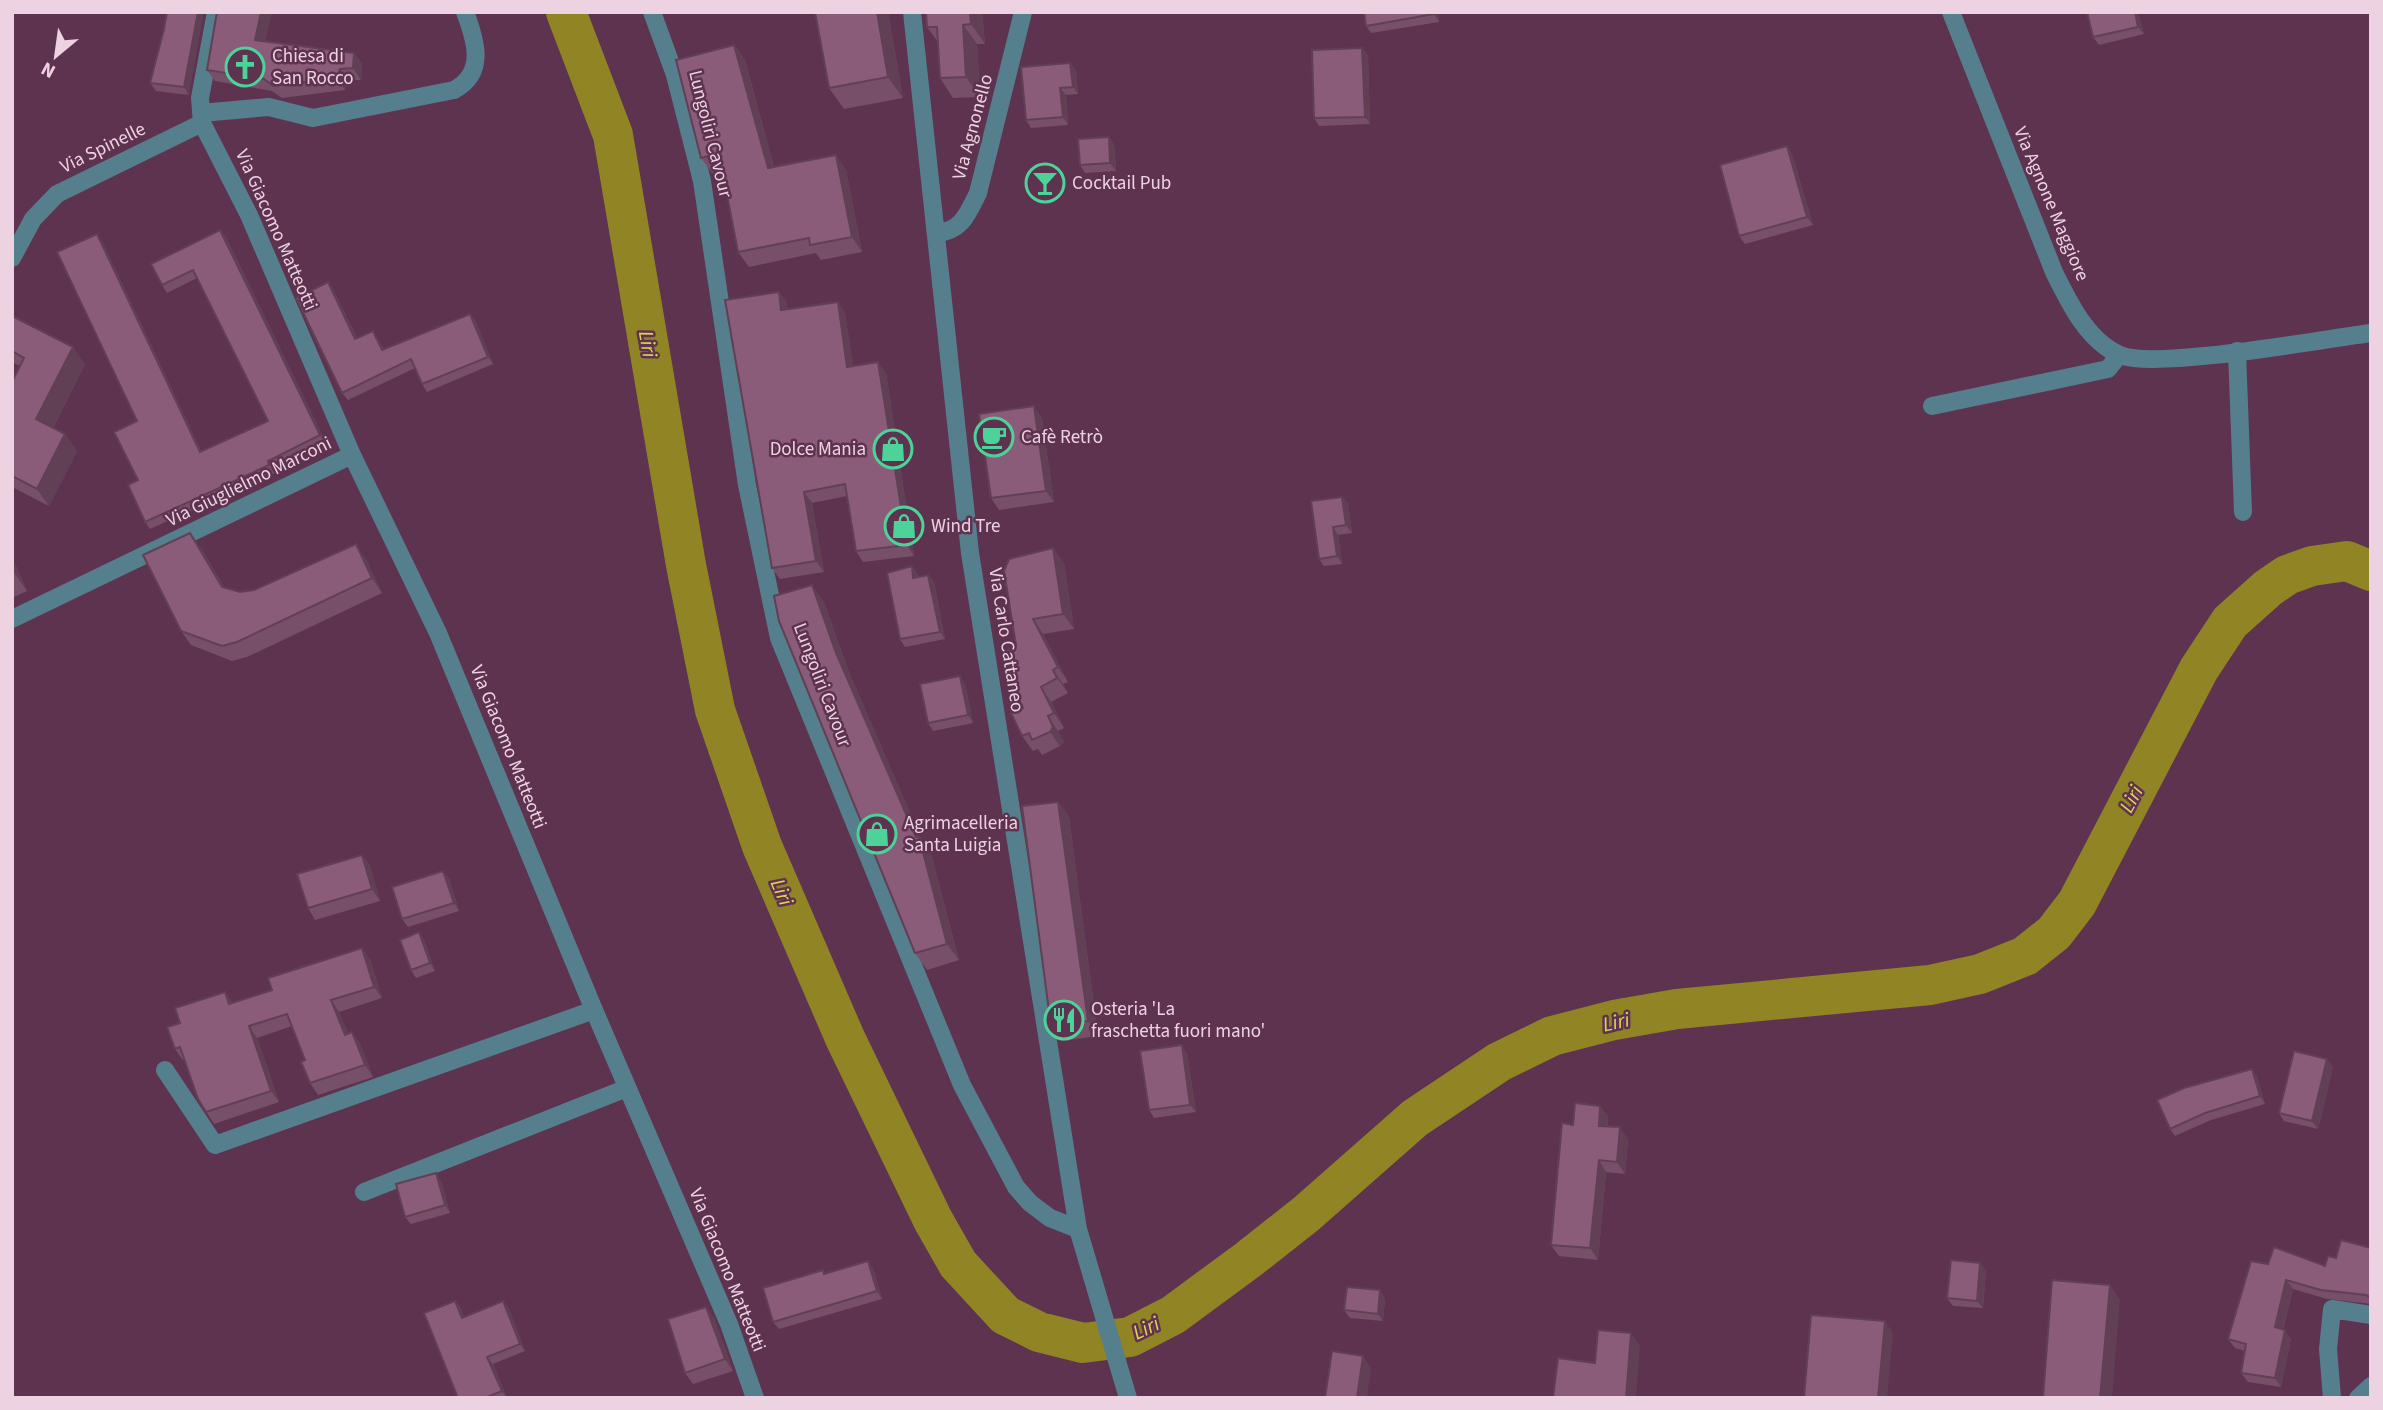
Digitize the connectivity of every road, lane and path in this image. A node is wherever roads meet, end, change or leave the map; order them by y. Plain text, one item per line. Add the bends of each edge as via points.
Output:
1 (216, 12) edge
2 (465, 12) edge
3 (652, 12) edge
4 (912, 12) edge
5 (1024, 12) edge
6 (1951, 12) edge
7 (201, 118) junction
8 (937, 233) junction
9 (12, 258) edge
10 (2371, 333) edge
11 (2237, 351) junction
12 (2119, 355) junction
13 (1932, 406) dead end
14 (352, 455) junction
15 (2243, 512) dead end
16 (12, 619) edge
17 (594, 1010) junction
18 (166, 1070) dead end
19 (628, 1088) junction
20 (363, 1192) dead end
21 (1078, 1229) junction
22 (2371, 1315) edge
23 (2371, 1387) edge
24 (755, 1398) edge
25 (1128, 1398) edge
26 (2332, 1398) edge
27 (2358, 1398) edge

1 - 7 street via 200,98
2 - 7 street via 477,57 470,78 454,90 313,118 269,107
3 - 21 street, Lungoliri Cavour via 675,75 702,180 747,485 779,638 962,1085 1016,1187 1050,1218
4 - 8 street, Via Carlo Cattaneo
5 - 8 street, Via Agnonello via 978,192 957,227
6 - 12 street, Via Agnone Maggiore via 2054,272 2083,322 2098,341
7 - 9 street, Via Spinelle via 57,194 33,219
7 - 14 street, Via Giacomo Matteotti via 249,215
8 - 21 street, Via Carlo Cattaneo via 970,553
10 - 11 street
11 - 12 street via 2138,360
11 - 15 street
12 - 13 street via 2108,369
14 - 16 street, Via Giuglielmo Marconi
14 - 17 street, Via Giacomo Matteotti via 438,633
17 - 18 street via 215,1145
17 - 19 street, Via Giacomo Matteotti
19 - 20 street
19 - 24 street, Via Giacomo Matteotti via 729,1324
21 - 25 street, Via Carlo Cattaneo
22 - 26 street via 2332,1309 2328,1349
23 - 27 street

